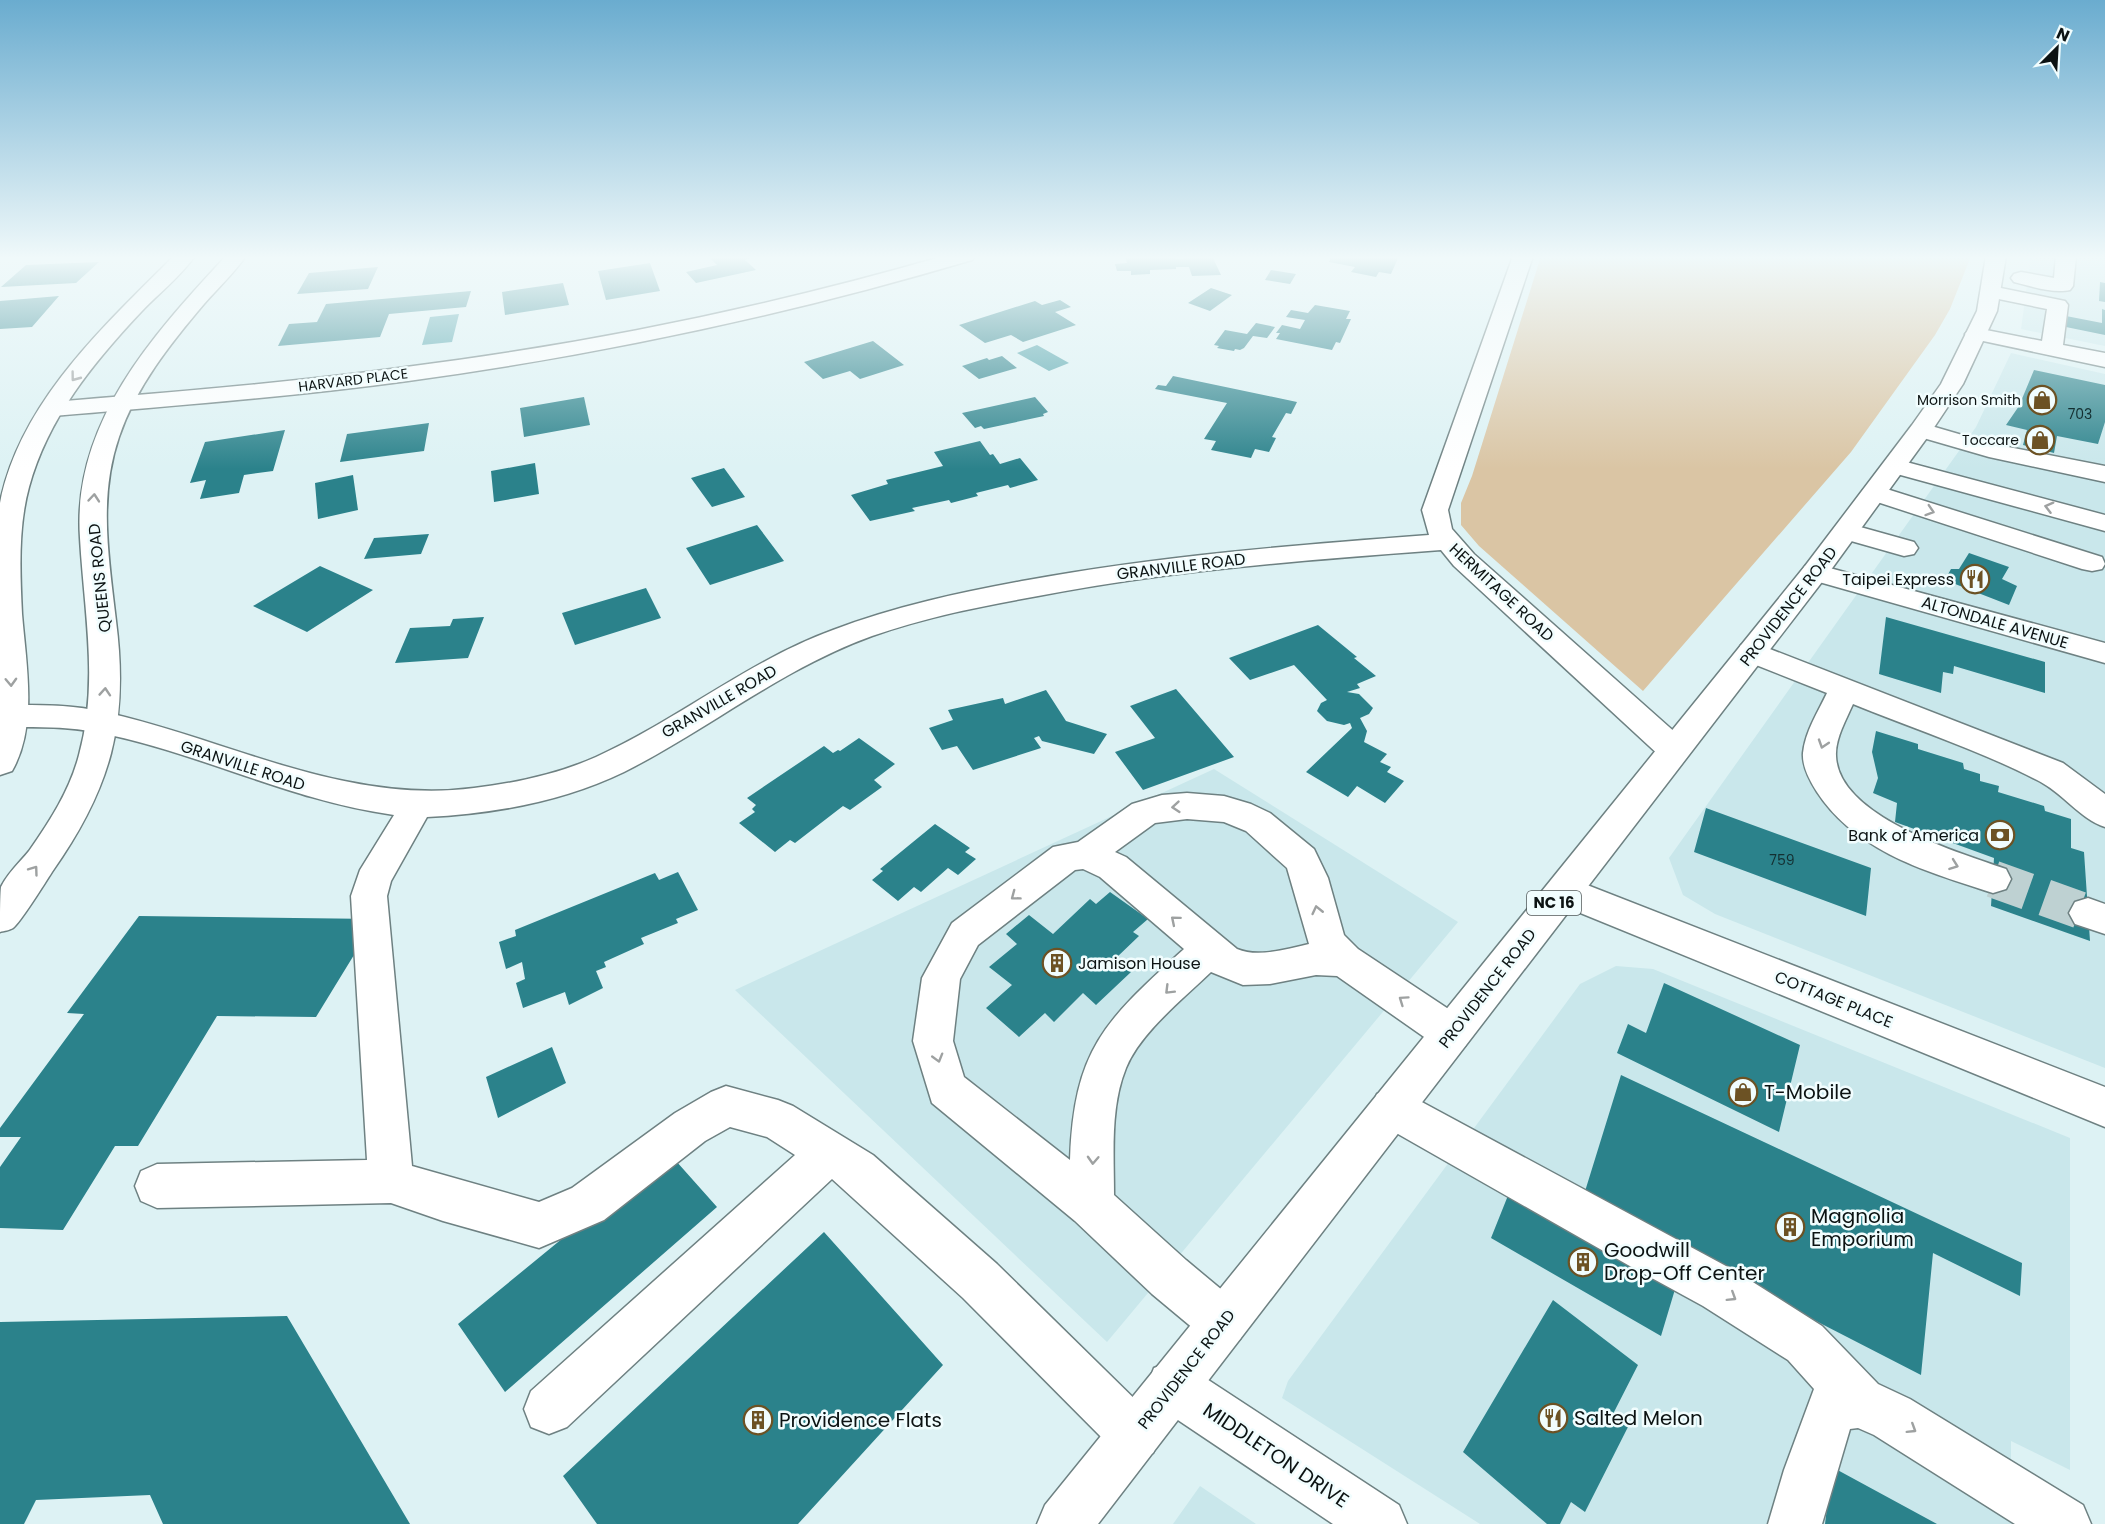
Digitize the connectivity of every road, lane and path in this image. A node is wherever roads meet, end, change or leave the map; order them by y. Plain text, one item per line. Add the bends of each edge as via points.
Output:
1 (117, 327) edge
2 (174, 327) edge
3 (680, 327) edge
4 (1498, 327) edge
5 (1990, 327) edge
6 (2029, 327) edge
7 (2029, 327) edge
8 (2052, 350) junction
9 (2105, 360) edge
10 (120, 403) junction
11 (53, 409) junction
12 (1921, 430) junction
13 (2105, 474) edge
14 (1885, 479) junction
15 (2105, 523) edge
16 (1846, 531) junction
17 (1447, 542) junction
18 (1904, 548) dead end
19 (2092, 563) dead end
20 (1815, 572) junction
21 (1752, 652) junction
22 (2105, 653) edge
23 (1844, 690) junction
24 (5, 716) edge
25 (103, 723) junction
26 (1674, 750) junction
27 (0, 763) edge
28 (417, 805) junction
29 (2105, 814) edge
30 (1086, 855) junction
31 (1993, 879) tunnel mouth
32 (1564, 891) junction
33 (0, 917) edge
34 (1210, 949) junction
35 (1344, 960) junction
36 (1451, 1033) junction
37 (2105, 1107) edge
38 (1392, 1108) junction
39 (830, 1152) junction
40 (391, 1181) junction
41 (157, 1186) dead end
42 (1091, 1205) junction
43 (1223, 1322) junction
44 (1172, 1386) junction
45 (1860, 1402) junction
46 (549, 1409) dead end
47 (1135, 1435) junction
48 (1064, 1524) edge
49 (1380, 1524) edge
50 (1795, 1524) edge
51 (2064, 1524) edge

1 -> 11 street
2 - 10 street, QUEENS ROAD
3 - 10 street, HARVARD PLACE via 560,350 327,384
4 - 17 street, HERMITAGE ROAD via 1435,510 1439,531
5 - 12 street, PROVIDENCE ROAD / NC 16
6 - 8 street
7 - 8 street
8 - 9 street
10 - 11 street, HARVARD PLACE
25 -> 10 street, QUEENS ROAD via 107,659 92,511 105,438
11 -> 24 street via 16,488 7,593
12 - 13 street via 1989,450
12 - 14 street, PROVIDENCE ROAD / NC 16
15 -> 14 street
14 - 16 street, PROVIDENCE ROAD / NC 16
14 -> 19 street
16 - 18 street
16 - 20 street, PROVIDENCE ROAD / NC 16
17 - 26 street, HERMITAGE ROAD
17 - 28 street, GRANVILLE ROAD via 1175,565 1077,579 924,610 832,641 772,670 606,766 518,794
20 - 21 street, PROVIDENCE ROAD / NC 16
20 - 22 street, ALTONDALE AVENUE
21 - 23 street
21 - 26 street, PROVIDENCE ROAD / NC 16
23 - 29 street via 2051,772
23 -> 31 street via 1820,751 1821,769 1833,790 1859,819 1884,836
24 - 25 street, GRANVILLE ROAD
24 - 27 street
25 - 28 street, GRANVILLE ROAD via 315,789
33 -> 25 street, QUEENS ROAD via 71,816 87,782
26 - 32 street, PROVIDENCE ROAD / NC 16
28 - 40 street via 373,880 369,896
34 -> 30 street via 1113,867
35 -> 30 street via 1328,944 1301,859 1258,822 1239,813 1187,806 1162,808 1144,813
30 -> 42 street via 1066,857 966,934 941,978 933,1041 947,1089
32 - 36 street, PROVIDENCE ROAD / NC 16
32 - 37 street, COTTAGE PLACE
34 - 35 street via 1243,969 1316,959
34 -> 42 street via 1128,1031 1108,1059 1098,1092
36 -> 35 street
36 - 38 street, PROVIDENCE ROAD / NC 16
38 - 43 street, PROVIDENCE ROAD / NC 16
38 -> 45 street via 1720,1289 1805,1343
39 - 40 street via 778,1120 726,1106 690,1127 588,1204 539,1225
39 - 46 street
39 - 47 street via 858,1170 980,1281
40 - 41 street
42 - 43 street
43 - 44 street, PROVIDENCE ROAD / NC 16
44 - 47 street, PROVIDENCE ROAD / NC 16
44 - 49 street, MIDDLETON DRIVE
45 - 50 street via 1832,1406
45 -> 51 street via 1892,1417
47 - 48 street, PROVIDENCE ROAD / NC 16

